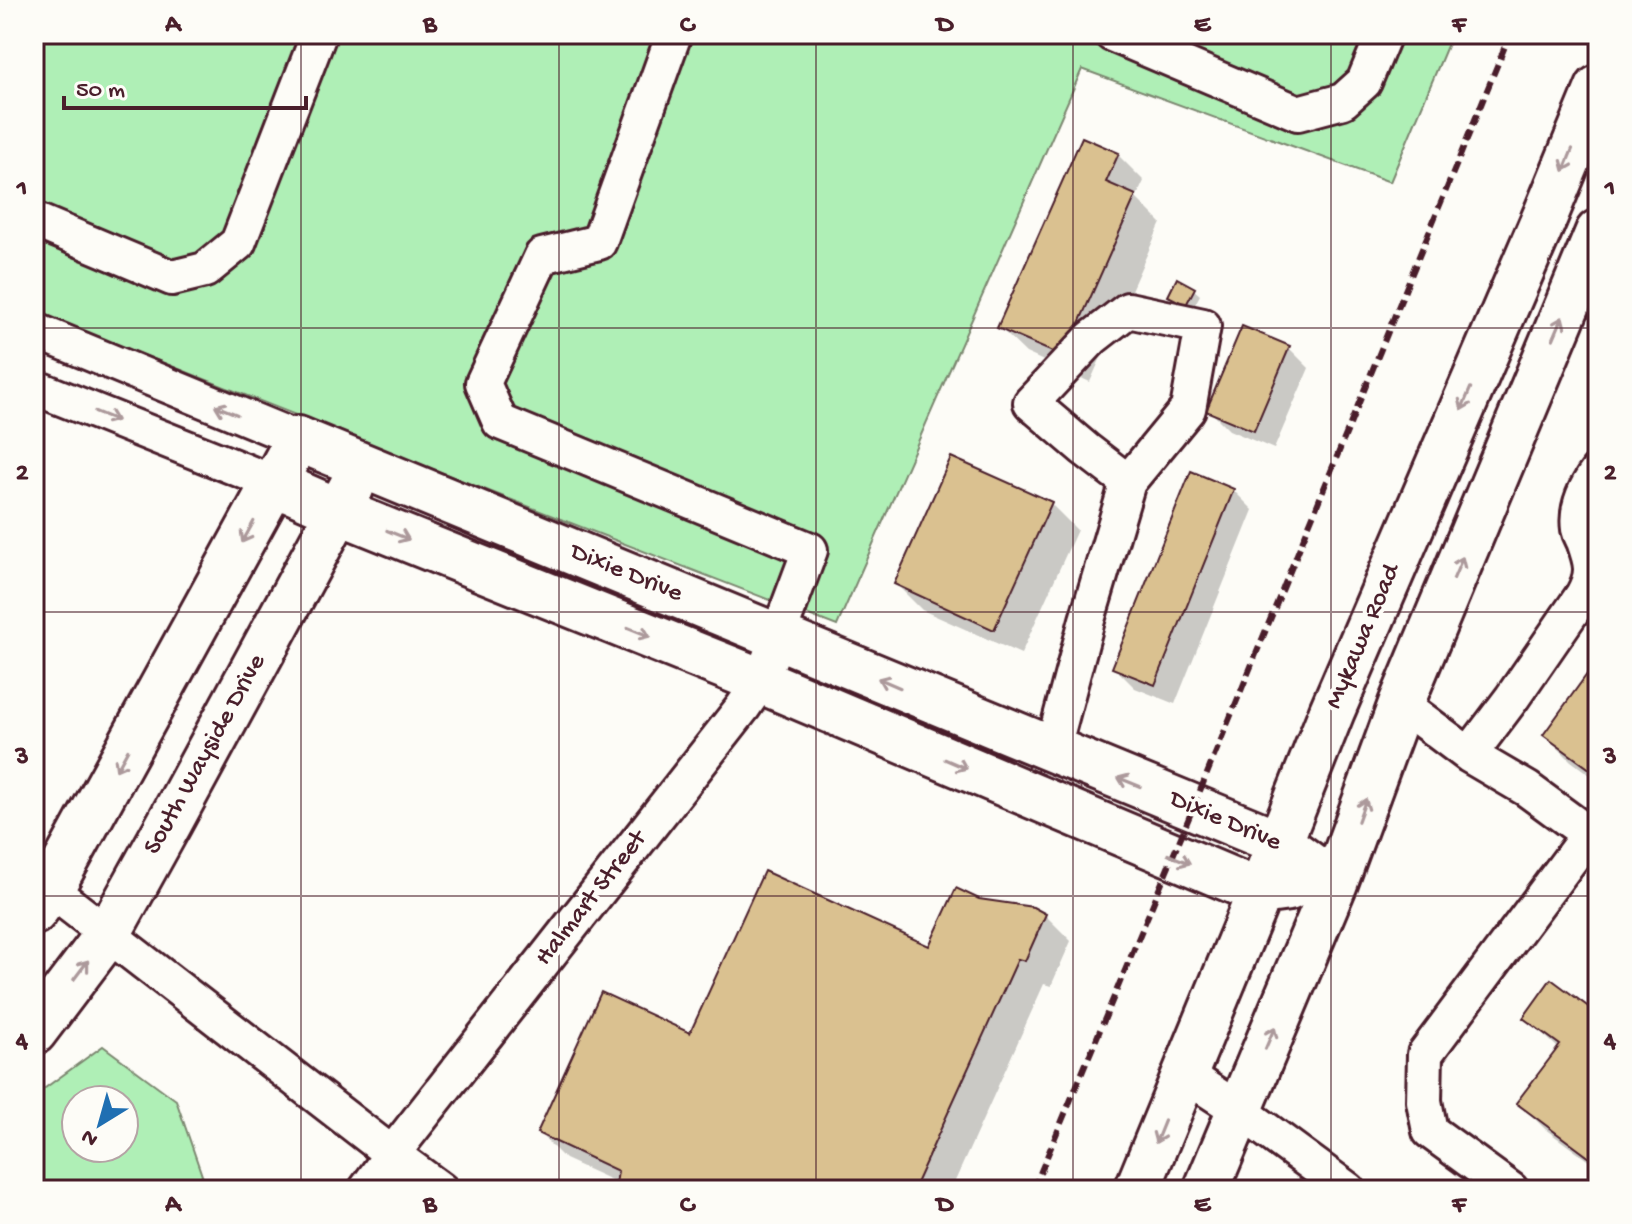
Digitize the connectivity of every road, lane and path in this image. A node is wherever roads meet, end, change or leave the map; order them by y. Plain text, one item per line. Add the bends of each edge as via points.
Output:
1 (319, 34) edge
2 (674, 34) edge
3 (1112, 34) edge
4 (1384, 34) edge
5 (1598, 88) edge
6 (34, 220) edge
7 (1598, 232) edge
8 (34, 330) edge
9 (38, 396) edge
10 (298, 439) junction
11 (362, 467) junction
12 (1598, 471) edge
13 (1128, 482) junction
14 (274, 483) junction
15 (338, 511) junction
16 (777, 636) junction
17 (761, 681) junction
18 (1401, 704) junction
19 (1052, 751) junction
20 (1469, 755) junction
21 (1593, 837) edge
22 (1280, 843) junction
23 (1335, 883) junction
24 (40, 892) edge
25 (1260, 892) junction
26 (108, 934) junction
27 (34, 1032) edge
28 (1184, 1074) junction
29 (1239, 1110) junction
30 (392, 1154) junction
31 (366, 1190) edge
32 (441, 1190) edge
33 (1137, 1190) edge
34 (1206, 1190) edge
35 (1348, 1190) edge
36 (1511, 1190) edge

1 - 6 street via 238,243 205,270 172,278
2 - 16 street, Halmart Street via 599,242 542,256 483,383 500,422 810,550
3 - 4 street via 1298,113 1343,101 1364,82
5 -> 22 main road, Mykawa Road
18 -> 7 main road
10 -> 8 street, Dixie Drive
9 -> 14 street, Dixie Drive
10 - 11 main road, Dixie Drive
10 - 14 main road
11 - 15 main road, South Wayside Drive
11 - 16 main road, Dixie Drive
12 - 20 street via 1580,505 1579,530 1592,580
13 - 13 street via 1188,409 1203,326 1128,310 1092,338 1031,403
13 - 19 street
14 - 15 main road, Dixie Drive
14 -> 24 main road
15 -> 17 main road, Dixie Drive
15 - 26 main road, South Wayside Drive
16 - 17 street, Halmart Street
19 -> 16 main road, Dixie Drive
17 -> 25 main road, Dixie Drive
17 - 30 street, Halmart Street
18 - 20 street
23 -> 18 main road
22 -> 19 main road, Dixie Drive
20 - 21 street
21 - 36 street via 1425,1054 1424,1101 1430,1131
22 - 23 main road, Dixie Drive
22 - 25 main road, Mykawa Road
23 - 25 main road, Dixie Drive
29 -> 23 main road
24 - 26 street
25 - 28 main road, Mykawa Road
27 -> 26 main road, South Wayside Drive
26 - 30 street
28 - 29 street
28 -> 33 main road, Mykawa Road
29 - 34 main road
29 - 35 street
30 - 31 street, Halmart Street
30 - 32 street

